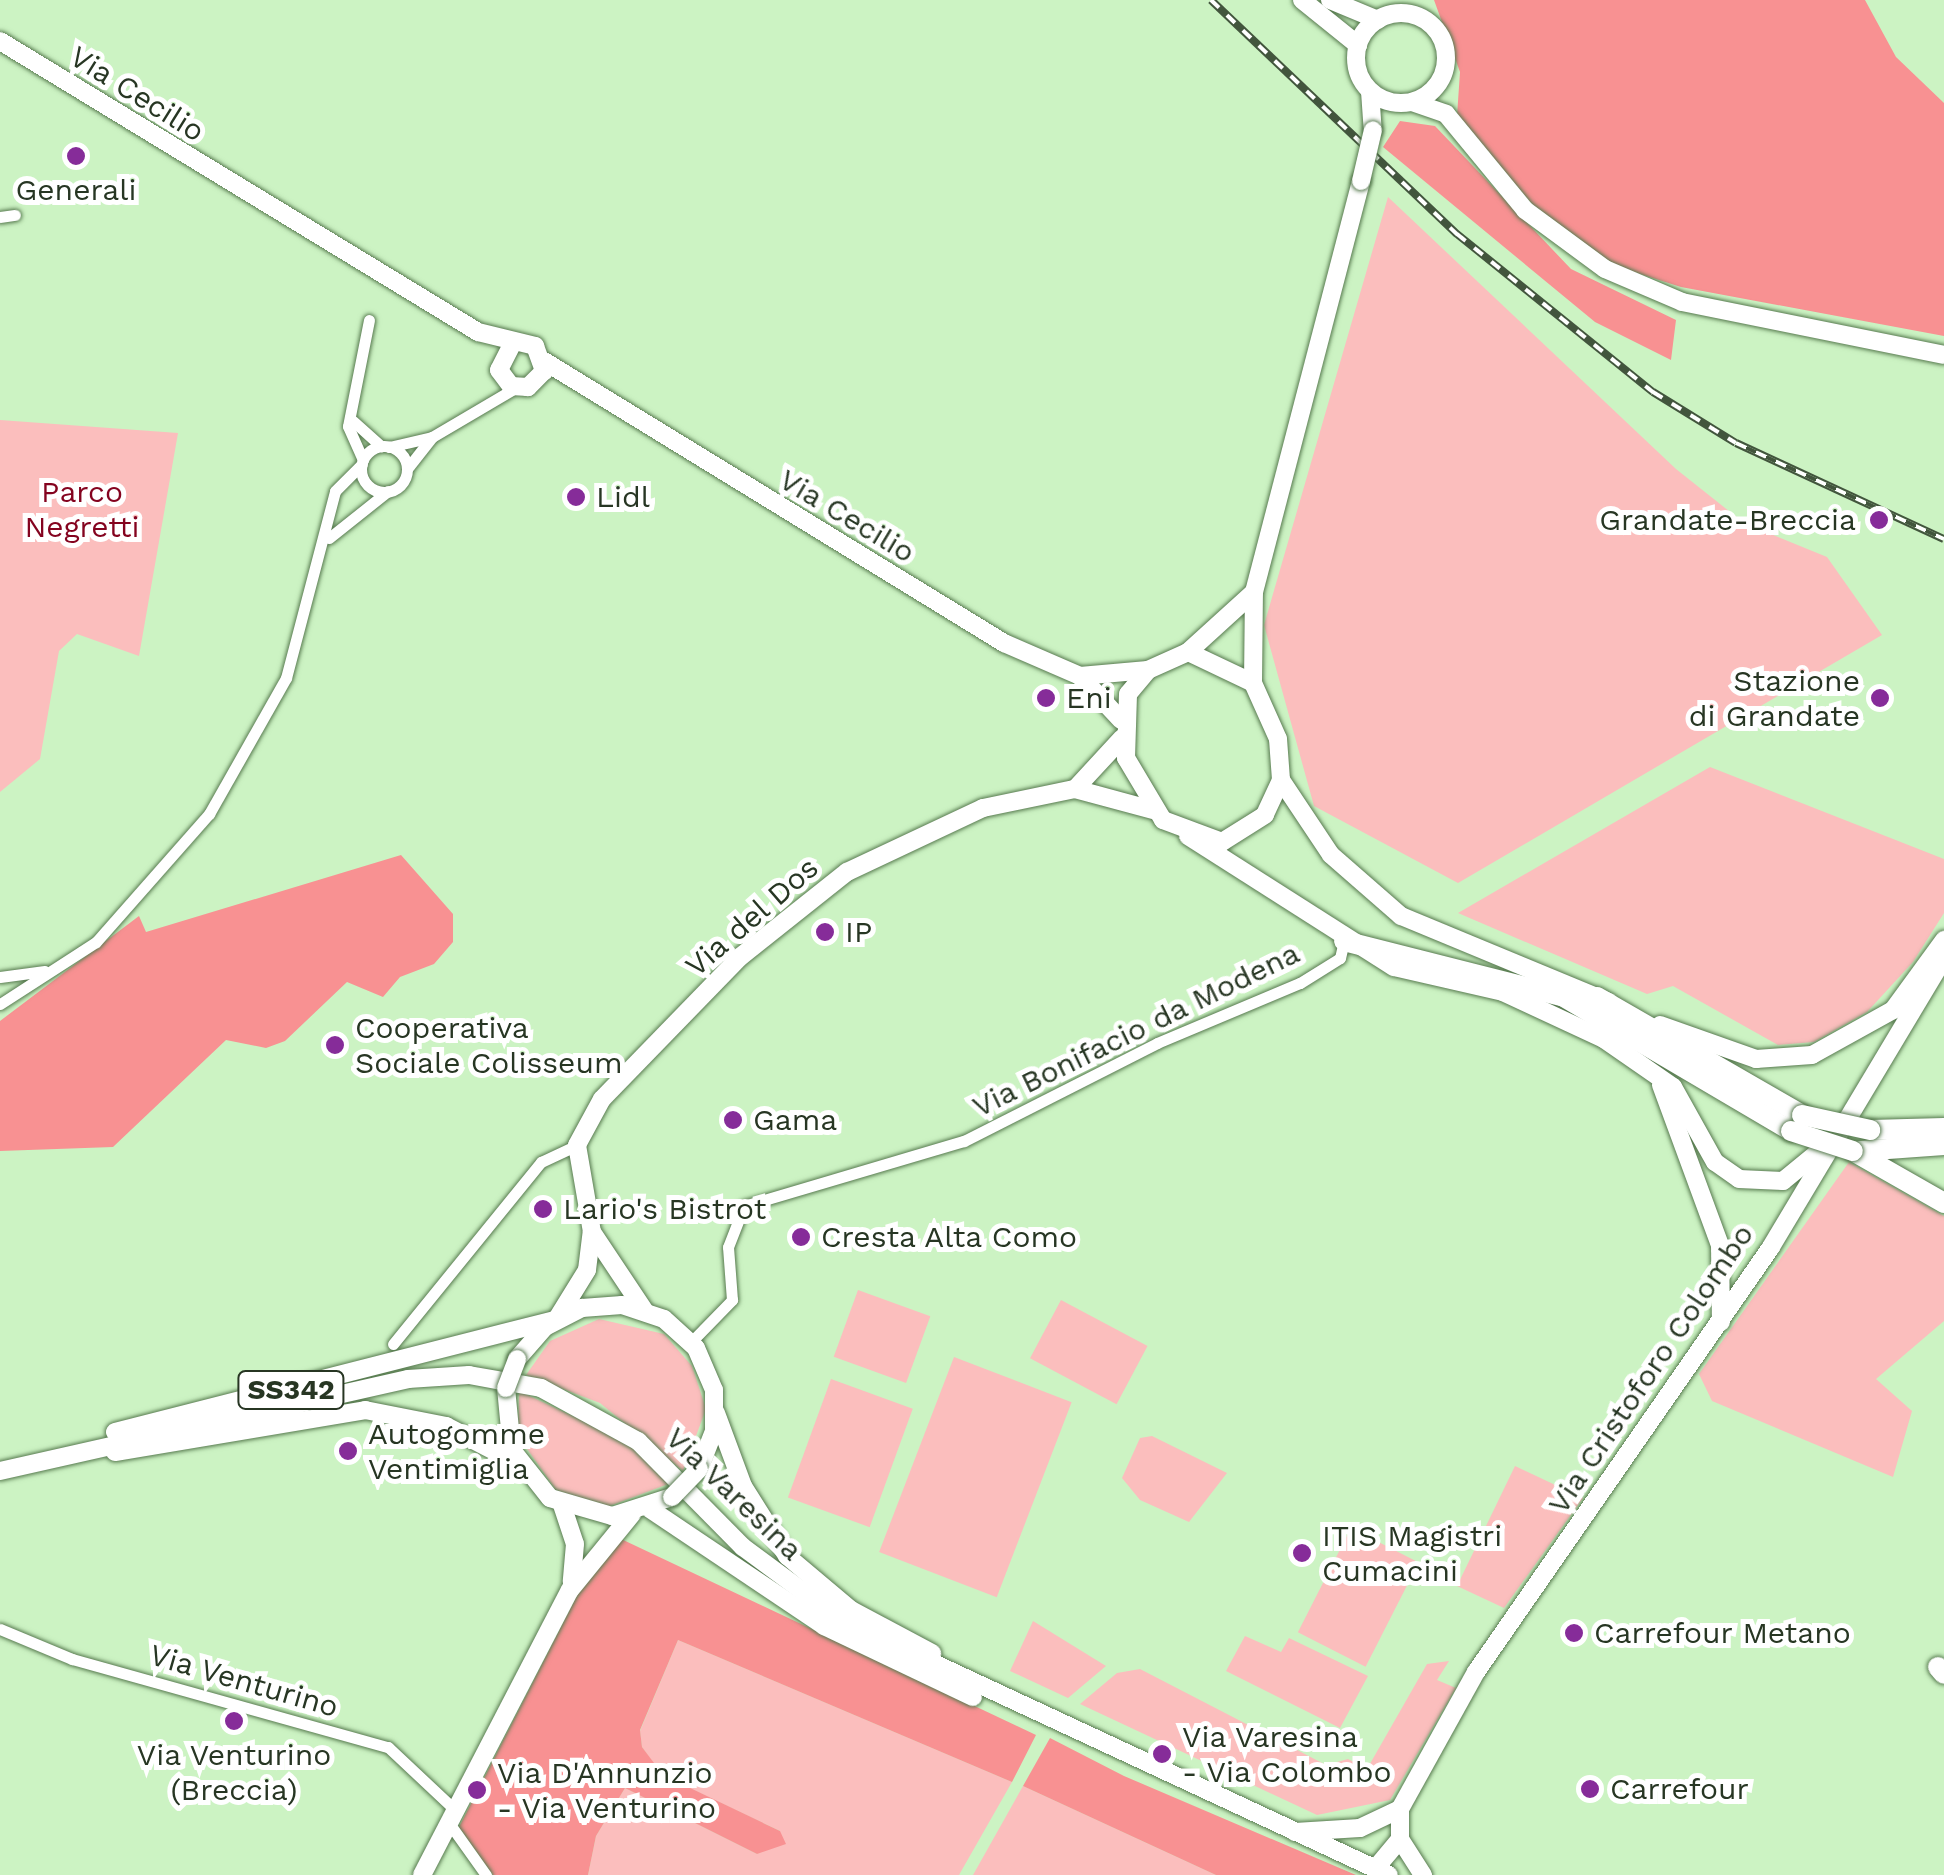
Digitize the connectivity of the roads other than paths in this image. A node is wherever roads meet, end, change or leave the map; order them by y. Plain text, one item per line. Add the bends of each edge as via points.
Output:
1 (1302, 0) edge
2 (1330, 0) edge
3 (1378, 20) junction
4 (0, 41) edge
5 (1358, 45) junction
6 (1444, 71) junction
7 (1370, 91) junction
8 (1403, 102) junction
9 (1446, 114) junction
10 (1374, 127) junction
11 (15, 215) dead end
12 (0, 217) edge
13 (451, 317) junction
14 (369, 320) dead end
15 (513, 343) junction
16 (1944, 355) edge
17 (544, 361) junction
18 (499, 366) junction
19 (525, 386) junction
20 (590, 395) junction
21 (485, 406) junction
22 (351, 407) junction
23 (432, 437) junction
24 (385, 447) junction
25 (362, 462) junction
26 (406, 472) junction
27 (388, 491) junction
28 (325, 546) junction
29 (1254, 592) junction
30 (1188, 652) junction
31 (1148, 670) junction
32 (1080, 676) junction
33 (1253, 683) junction
34 (1122, 729) junction
35 (1281, 780) junction
36 (1074, 789) junction
37 (1153, 810) junction
38 (1188, 836) junction
39 (1944, 940) edge
40 (1344, 941) junction
41 (1944, 958) edge
42 (61, 966) junction
43 (0, 977) edge
44 (1597, 997) junction
45 (0, 1004) edge
46 (1653, 1072) junction
47 (1796, 1123) junction
48 (1942, 1132) edge
49 (1828, 1144) junction
50 (577, 1145) junction
51 (1853, 1151) junction
52 (1944, 1204) edge
53 (592, 1232) junction
54 (644, 1310) junction
55 (557, 1319) junction
56 (1722, 1322) junction
57 (691, 1342) junction
58 (392, 1344) dead end
59 (716, 1413) junction
60 (518, 1463) junction
61 (26, 1464) junction
62 (0, 1472) edge
63 (562, 1505) junction
64 (641, 1512) junction
65 (570, 1590) junction
66 (0, 1629) edge
67 (1044, 1718) junction
68 (1400, 1809) junction
69 (452, 1816) junction
70 (1294, 1832) junction
71 (1400, 1840) junction
72 (1382, 1872) edge
73 (422, 1875) edge
74 (486, 1875) edge
75 (1423, 1875) edge

1 - 5 main road
2 - 3 main road
3 - 5 main road
3 - 6 main road via 1410,14 1431,25
4 - 13 main road, Via Cecilio
5 - 7 main road
6 - 8 main road
6 - 9 main road
7 - 8 main road
7 - 10 main road
8 - 9 main road
8 - 10 main road
9 - 16 main road via 1525,210 1605,269 1682,302
10 - 29 main road, bridge
11 - 12 street
13 - 15 main road, Via Cecilio
13 - 18 main road, Via Cecilio
14 - 22 street
15 - 17 main road, Via Cecilio via 535,346
15 - 18 main road
17 - 19 main road
17 - 20 main road, Via Cecilio
18 - 19 main road, Via Cecilio
18 - 21 street
19 - 20 main road, Via Cecilio
19 - 21 street
20 - 32 main road, Via Cecilio via 1004,643
21 - 23 street
22 - 24 street via 360,436
22 - 25 street
23 - 24 street
23 - 26 street
24 - 25 street
24 - 26 street
25 - 27 street via 365,482
25 - 28 street via 335,491
26 - 27 street
27 - 28 street via 340,521
28 - 42 street via 286,678 209,814 132,906
29 - 30 main road, Via Cecilio
29 - 33 main road
30 - 31 main road, Via Cecilio
30 - 33 main road
31 - 32 main road, Via Cecilio
31 - 34 main road
32 - 34 main road, Via Cecilio
33 - 35 main road via 1278,738
34 - 36 main road
34 - 37 main road, Via Cecilio
35 - 38 main road via 1252,829 1222,842
35 - 44 main road via 1331,855 1401,916
36 - 37 main road, Via del Dos
36 - 50 main road, Via del Dos via 955,819 815,892 602,1099
37 - 38 main road
38 - 40 main road
39 - 44 main road via 1894,1010 1865,1033 1783,1060 1728,1053
40 - 46 main road via 1394,967 1557,1013
40 - 47 highway via 1550,991
40 - 57 street, Via Bonifacio da Modena via 1340,958 1300,984 1157,1043 964,1141 744,1206 731,1224 736,1290
41 - 49 main road, Via Cristoforo Colombo
42 - 43 street
42 - 45 street
44 - 47 highway
46 - 49 main road via 1684,1098 1715,1162 1739,1180 1783,1180
46 - 56 main road via 1685,1132 1720,1245
47 - 48 highway, bridge
47 - 51 highway, bridge
48 - 51 highway
49 - 56 main road, Via Cristoforo Colombo
50 - 53 main road
50 - 58 street via 541,1162
51 - 52 highway
53 - 54 main road
53 - 55 main road via 587,1270
54 - 55 main road via 598,1305
54 - 57 main road
55 - 60 main road, bridge via 518,1359 506,1388 505,1422
55 - 61 main road, SS342 via 141,1422
56 - 68 main road, Via Cristoforo Colombo via 1500,1633
57 - 59 main road
59 - 64 main road, bridge via 699,1469 672,1496
59 - 67 main road via 754,1510 805,1576
60 - 61 main road, SS342 via 426,1419 365,1410
60 - 63 main road
61 - 62 main road, Via Varesina
61 - 67 main road, Via Varesina via 408,1379 469,1376 541,1388 638,1440 743,1547 811,1600
63 - 64 main road
63 - 65 main road via 575,1544
64 - 65 main road
64 - 67 main road via 852,1642
65 - 69 main road
66 - 69 street, Via Venturino via 72,1658 388,1746
67 - 70 main road, Via Varesina
68 - 70 main road via 1360,1828
68 - 71 main road
69 - 73 main road
69 - 74 street, Via Venturino
70 - 72 main road, Via Varesina
71 - 72 main road
71 - 75 main road

